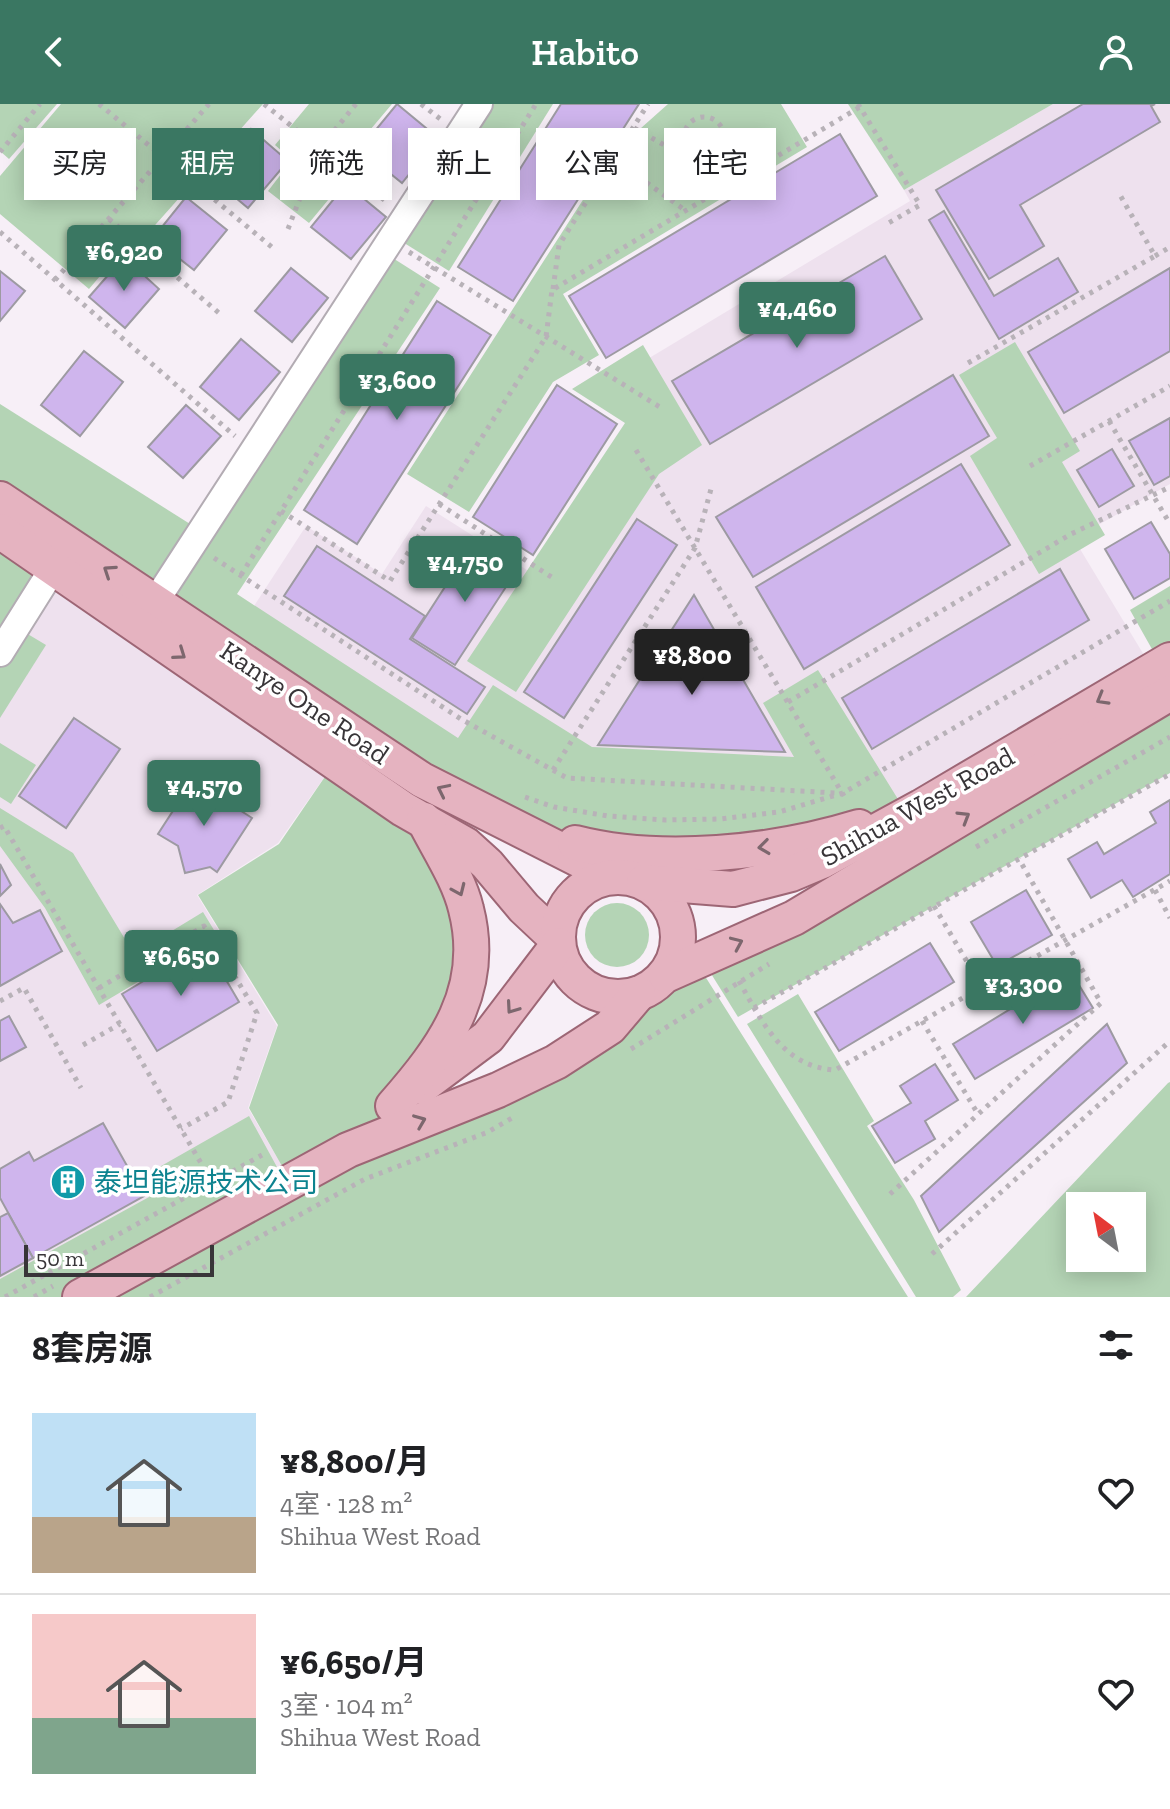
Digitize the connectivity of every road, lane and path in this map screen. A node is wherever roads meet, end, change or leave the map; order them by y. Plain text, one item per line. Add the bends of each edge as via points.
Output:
1 (40, 104) edge
2 (99, 104) edge
3 (209, 104) edge
4 (264, 104) edge
5 (356, 104) edge
6 (479, 104) edge
7 (536, 104) edge
8 (648, 104) edge
9 (859, 106) edge
10 (188, 128) edge
11 (293, 128) edge
12 (336, 128) edge
13 (634, 128) edge
14 (687, 128) edge
15 (721, 128) edge
16 (152, 148) edge
17 (0, 152) edge
18 (776, 157) edge
19 (152, 170) edge
20 (648, 184) edge
21 (1120, 195) dead end
22 (215, 200) edge
23 (299, 200) edge
24 (384, 200) edge
25 (588, 200) edge
26 (704, 200) edge
27 (686, 211) junction
28 (405, 217) junction
29 (109, 219) junction
30 (885, 225) dead end
31 (288, 229) dead end
32 (0, 233) edge
33 (390, 241) junction
34 (1170, 247) edge
35 (273, 248) dead end
36 (1155, 256) junction
37 (435, 268) junction
38 (55, 280) junction
39 (552, 290) junction
40 (219, 313) dead end
41 (546, 337) junction
42 (968, 363) dead end
43 (1170, 386) edge
44 (663, 409) dead end
45 (1109, 421) junction
46 (636, 450) dead end
47 (253, 452) junction
48 (1030, 466) dead end
49 (1170, 487) edge
50 (711, 489) dead end
51 (1154, 497) junction
52 (0, 499) edge
53 (439, 504) junction
54 (281, 511) junction
55 (1170, 524) edge
56 (0, 531) edge
57 (193, 544) junction
58 (695, 548) junction
59 (54, 567) junction
60 (241, 575) junction
61 (553, 578) dead end
62 (1170, 601) edge
63 (155, 602) junction
64 (0, 653) edge
65 (1170, 660) edge
66 (1170, 693) edge
67 (788, 702) junction
68 (1170, 737) edge
69 (553, 770) junction
70 (1170, 774) edge
71 (843, 793) junction
72 (921, 807) junction
73 (513, 810) junction
74 (424, 820) junction
75 (1, 826) edge
76 (862, 826) junction
77 (969, 850) dead end
78 (1019, 859) junction
79 (635, 879) junction
80 (1170, 881) edge
81 (1155, 890) junction
82 (934, 906) junction
83 (1170, 918) edge
84 (1065, 940) junction
85 (558, 942) junction
86 (780, 958) dead end
87 (666, 975) junction
88 (739, 981) junction
89 (982, 987) junction
90 (99, 988) junction
91 (638, 994) junction
92 (0, 1001) edge
93 (754, 1008) junction
94 (922, 1021) junction
95 (120, 1024) junction
96 (1170, 1041) edge
97 (83, 1045) dead end
98 (627, 1052) dead end
99 (81, 1088) dead end
100 (393, 1106) junction
101 (978, 1114) junction
102 (513, 1118) dead end
103 (181, 1129) junction
104 (348, 1150) junction
105 (262, 1155) dead end
106 (212, 1182) junction
107 (890, 1194) dead end
108 (932, 1254) dead end
109 (70, 1290) edge
110 (5, 1297) edge
111 (34, 1297) edge
112 (150, 1297) edge

1 - 17 path
2 - 16 path
3 - 10 path
4 - 11 path
5 - 12 path
6 - 28 street
7 - 37 path
8 - 13 path
9 - 18 path
9 - 30 path via 920,205
14 - 15 path via 693,120 712,118
19 - 29 path
20 - 27 path
21 - 36 path
22 - 35 path
23 - 31 path
24 - 28 path
25 - 39 path via 559,245
26 - 27 path
27 - 39 path
28 - 33 street
29 - 38 path
29 - 40 path
32 - 38 path
33 - 37 path
33 - 47 street
34 - 36 path
36 - 42 path
37 - 41 path
37 - 54 path
38 - 47 path
39 - 41 path
41 - 44 path
41 - 53 path
43 - 45 path
45 - 48 path
45 - 51 path
46 - 58 path
47 - 57 street
49 - 51 path
50 - 58 path
51 - 55 path
51 - 67 path via 1071,534
63 -> 52 main road, Kanye One Road
53 - 54 path via 390,581
53 - 61 path
54 - 60 path
56 - 59 main road, Kanye One Road
57 - 60 path
57 - 63 street
58 - 67 path
58 - 69 path
59 - 64 street
59 -> 74 main road, Kanye One Road
60 - 69 path via 461,719
62 - 71 path
73 -> 63 main road, Kanye One Road via 422,780
65 -> 72 main road, Shihua West Road
87 -> 66 main road, Shihua West Road via 794,918
67 - 71 path
68 - 77 path
69 - 71 path via 567,778
70 - 78 path
71 - 73 path via 779,812 720,819 608,816 554,807
71 - 76 path
72 - 76 main road
72 - 79 main road, Shihua West Road via 822,861 765,882 733,889
76 -> 73 main road via 730,851 633,852 580,844
73 - 79 main road, Kanye One Road via 590,865
74 - 85 main road, Kanye One Road via 487,864
74 -> 100 main road via 466,907 470,982 460,1013 427,1067
75 - 90 path
78 - 82 path
78 - 84 path
79 - 85 main road via 600,880 577,892 559,922
79 - 87 main road via 659,892 678,923 675,959
80 - 81 path
81 - 83 path
81 - 84 path
82 - 89 path
82 - 93 path
84 - 89 path
84 - 101 path via 1101,1003
85 - 91 main road via 567,970 590,991 605,996
85 -> 100 main road via 488,1037
86 - 88 path
87 - 91 main road
88 - 93 path
88 - 98 path
89 - 94 path
90 - 95 path
90 - 103 path via 204,926 257,1013 228,1102
104 -> 91 main road via 556,1062 610,1027
92 - 99 path via 24,988
93 - 94 path via 787,1053 817,1069 835,1070
94 - 101 path
95 - 97 path
95 - 103 path
96 - 108 path
100 - 104 main road
101 - 107 path
102 - 112 path via 365,1179
103 - 106 path
104 - 109 main road
105 - 106 path
106 - 110 path
109 - 111 path

